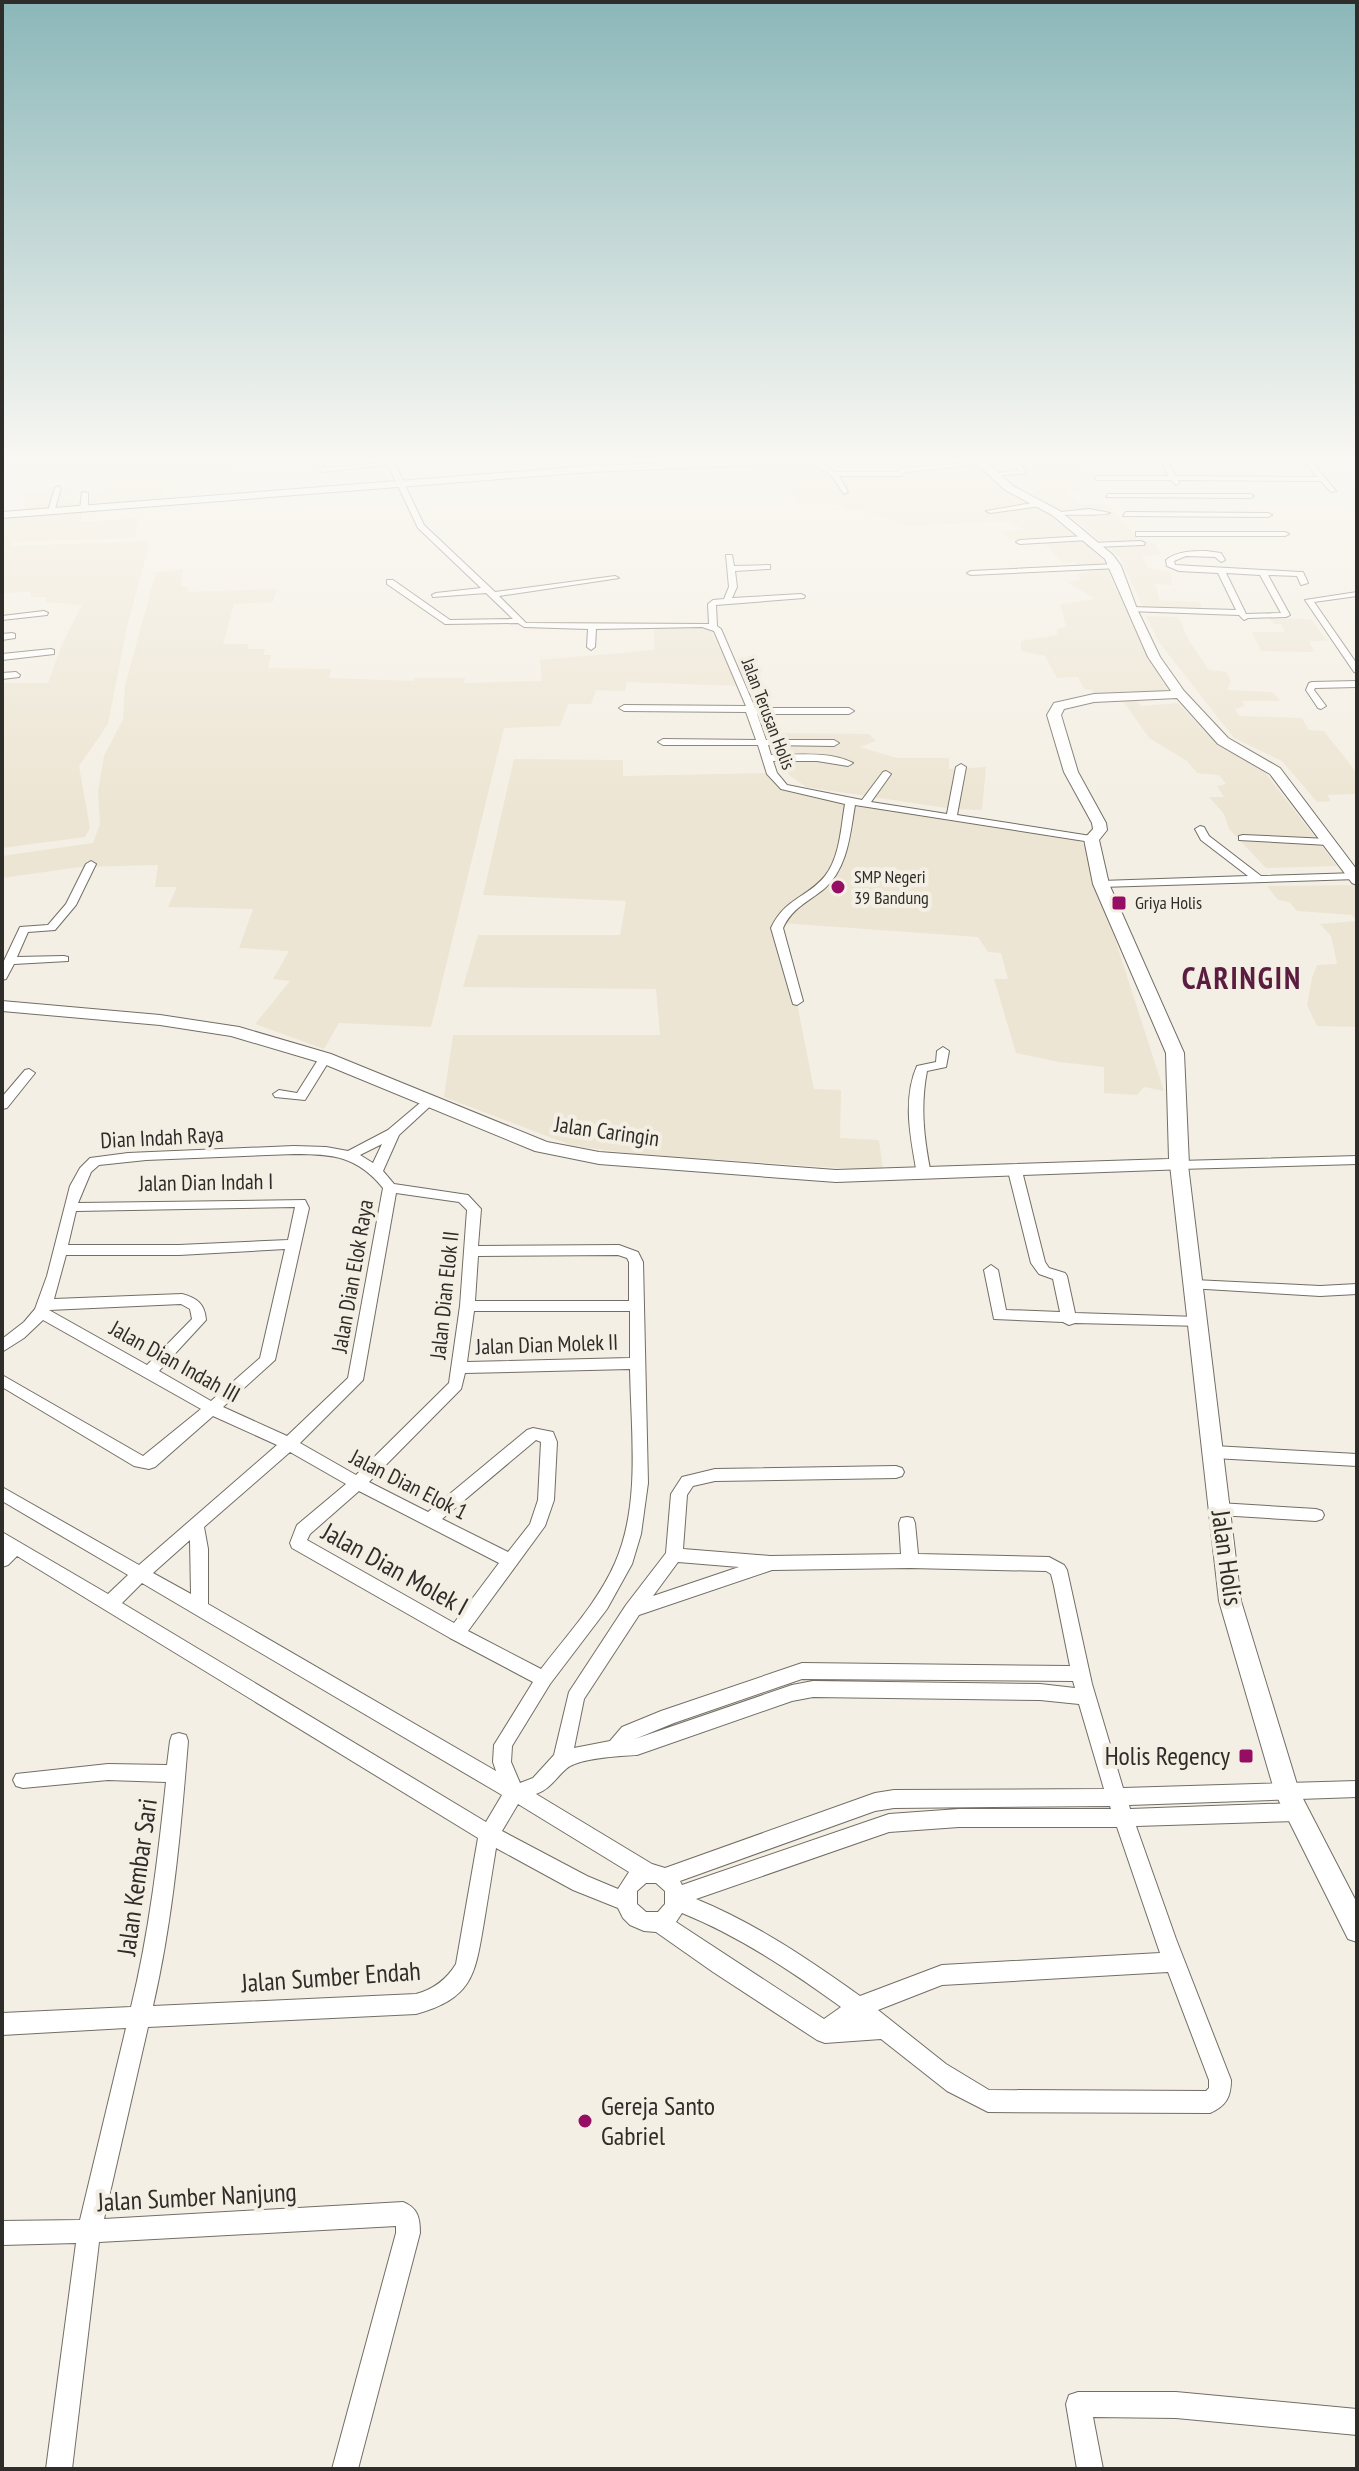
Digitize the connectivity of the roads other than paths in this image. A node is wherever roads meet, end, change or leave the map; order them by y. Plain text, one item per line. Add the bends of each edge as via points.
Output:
1 (474, 577) edge
2 (731, 577) edge
3 (1120, 577) edge
4 (1224, 577) edge
5 (1265, 577) edge
6 (1301, 577) edge
7 (615, 578) dead end
8 (390, 582) dead end
9 (1304, 583) dead end
10 (490, 593) junction
11 (436, 595) dead end
12 (1356, 595) edge
13 (801, 596) dead end
14 (728, 599) junction
15 (1131, 609) junction
16 (664, 611) dead end
17 (44, 613) dead end
18 (2, 618) edge
19 (1244, 618) junction
20 (518, 621) junction
21 (662, 626) junction
22 (713, 626) junction
23 (592, 627) junction
24 (656, 637) dead end
25 (591, 647) dead end
26 (51, 652) dead end
27 (2, 657) edge
28 (1357, 670) edge
29 (16, 675) dead end
30 (2, 676) edge
31 (1357, 684) edge
32 (1180, 694) junction
33 (1321, 706) dead end
34 (624, 708) dead end
35 (750, 710) junction
36 (849, 711) dead end
37 (663, 742) dead end
38 (834, 743) dead end
39 (764, 745) junction
40 (766, 758) junction
41 (848, 763) dead end
42 (961, 767) dead end
43 (886, 774) dead end
44 (850, 802) junction
45 (865, 804) junction
46 (952, 816) junction
47 (1200, 829) dead end
48 (1243, 838) dead end
49 (1091, 839) junction
50 (1328, 842) junction
51 (91, 864) dead end
52 (1356, 877) edge
53 (1258, 879) junction
54 (1101, 884) junction
55 (64, 959) dead end
56 (10, 961) junction
57 (2, 977) edge
58 (797, 1001) dead end
59 (2, 1006) edge
60 (943, 1051) dead end
61 (325, 1058) junction
62 (29, 1073) dead end
63 (279, 1094) dead end
64 (431, 1100) junction
65 (2, 1105) edge
66 (393, 1133) junction
67 (351, 1155) junction
68 (1357, 1160) edge
69 (1179, 1165) junction
70 (377, 1170) junction
71 (1015, 1171) junction
72 (924, 1174) junction
73 (390, 1188) junction
74 (72, 1207) junction
75 (294, 1244) junction
76 (59, 1250) junction
77 (471, 1251) junction
78 (991, 1270) dead end
79 (1194, 1285) junction
80 (1357, 1289) edge
81 (467, 1306) junction
82 (637, 1306) junction
83 (43, 1308) junction
84 (1069, 1320) junction
85 (1198, 1322) junction
86 (2, 1347) edge
87 (638, 1363) junction
88 (457, 1368) junction
89 (148, 1373) junction
90 (2, 1380) edge
91 (213, 1409) junction
92 (289, 1444) junction
93 (1214, 1452) junction
94 (1357, 1460) edge
95 (896, 1472) dead end
96 (358, 1483) junction
97 (2, 1493) edge
98 (1219, 1509) junction
99 (1316, 1515) dead end
100 (431, 1519) junction
101 (907, 1523) dead end
102 (195, 1525) junction
103 (6, 1549) edge
104 (674, 1555) junction
105 (510, 1561) junction
106 (910, 1561) junction
107 (770, 1563) junction
108 (142, 1573) junction
109 (109, 1604) junction
110 (199, 1608) junction
111 (632, 1610) junction
112 (456, 1633) junction
113 (1009, 1672) junction
114 (1081, 1674) junction
115 (544, 1679) junction
116 (788, 1685) junction
117 (1012, 1692) junction
118 (1086, 1697) junction
119 (179, 1741) dead end
120 (563, 1759) junction
121 (177, 1774) junction
122 (23, 1780) dead end
123 (1357, 1789) edge
124 (514, 1793) junction
125 (1117, 1797) junction
126 (1292, 1802) junction
127 (1122, 1818) junction
128 (489, 1834) junction
129 (657, 1875) junction
130 (677, 1898) junction
131 (625, 1901) junction
132 (657, 1921) junction
133 (1357, 1930) edge
134 (1173, 1962) junction
135 (858, 2007) junction
136 (138, 2018) junction
137 (2, 2024) edge
138 (884, 2028) junction
139 (825, 2032) junction
140 (89, 2231) junction
141 (2, 2233) edge
142 (1357, 2422) edge
143 (59, 2469) edge
144 (345, 2469) edge
145 (1090, 2469) edge

1 - 10 street
2 - 14 street
3 - 15 main road
4 - 19 street
5 - 19 street via 1286,615
6 - 9 street
7 - 10 street
8 - 20 street via 448,622
10 - 11 street
10 - 20 street
12 - 28 street via 1309,600
13 - 14 street
14 - 22 street via 712,604
15 - 19 street
15 - 32 main road via 1154,657
16 - 21 street
17 - 18 street
20 - 23 street via 532,631
21 - 22 street
21 - 23 street
21 - 24 street
22 - 35 street, Jalan Terusan Holis via 722,633
23 - 25 street
26 - 27 street
29 - 30 street
31 - 33 street via 1312,685
32 - 49 main road via 1094,698 1054,710 1071,772 1099,823 1100,830
32 - 50 main road via 1223,741 1275,771
34 - 35 street
35 - 36 street
35 - 39 street, Jalan Terusan Holis
37 - 39 street
38 - 39 street
39 - 40 street, Jalan Terusan Holis
40 - 41 street
40 - 44 street, Jalan Terusan Holis via 784,787
42 - 46 street
43 - 45 street
44 - 45 street, Jalan Terusan Holis
44 - 58 street via 829,876 798,899 777,928
45 - 46 street, Jalan Terusan Holis
46 - 49 street, Jalan Terusan Holis
47 - 53 street
48 - 50 street
49 - 54 main road
50 - 52 main road
51 - 56 street via 69,908 51,928 24,929
52 - 53 street
53 - 54 street
54 - 69 main road via 1175,1053
55 - 56 street
56 - 57 street
59 - 61 main road, Jalan Caringin via 233,1031
60 - 72 street via 942,1064 921,1069 914,1095
61 - 63 street via 301,1097
61 - 64 main road, Jalan Caringin
62 - 65 street
64 - 66 street
64 - 72 main road, Jalan Caringin via 521,1139 599,1158 828,1176
66 - 67 street
66 - 70 street
67 - 70 street, Jalan Dian Elok Raya
67 - 74 street, Dian Indah Raya via 292,1152 95,1161 88,1165
68 - 69 street
69 - 71 main road, Jalan Caringin
69 - 79 street, Jalan Holis
70 - 73 street, Jalan Dian Elok Raya
71 - 72 main road, Jalan Caringin
71 - 84 street via 1038,1263 1060,1276
73 - 77 street, Jalan Dian Elok II via 470,1201
73 - 92 street, Jalan Dian Elok Raya via 355,1380
74 - 75 street, Jalan Dian Indah I via 298,1203 302,1208
74 - 76 street, Dian Indah Raya
75 - 76 street
75 - 91 street, Jalan Dian Indah I via 269,1356
76 - 83 street, Dian Indah Raya
77 - 81 street, Jalan Dian Elok II
77 - 82 street via 629,1252 636,1262
78 - 84 street via 999,1315
79 - 80 street
79 - 85 street, Jalan Holis
81 - 82 street
81 - 88 street, Jalan Dian Elok II
82 - 87 street
83 - 86 street
83 - 89 street, Jalan Dian Indah III
83 - 89 street via 182,1299 194,1303 199,1320
84 - 85 street
85 - 93 street, Jalan Holis
87 - 88 street, Jalan Dian Molek II
87 - 115 street via 640,1483 633,1534 601,1604
88 - 96 street, Jalan Dian Elok II via 452,1391
89 - 91 street, Jalan Dian Indah III
90 - 91 street, Jalan Dian Indah I via 140,1462 154,1461
91 - 92 street, Jalan Dian Indah III
92 - 96 street, Jalan Dian Elok 1
92 - 102 street, Jalan Dian Elok Raya
93 - 94 street
93 - 98 street, Jalan Holis
95 - 104 street via 695,1477 679,1494
96 - 100 street, Jalan Dian Elok 1
96 - 112 street, Jalan Dian Molek I via 303,1530 298,1543
97 - 108 street
98 - 99 street
98 - 126 street, Jalan Holis via 1230,1601
100 - 105 street, Jalan Dian Elok 1
100 - 105 street via 524,1440 533,1434 547,1436 546,1500 537,1526
101 - 106 street
102 - 108 street, Jalan Dian Elok Raya
102 - 110 street
103 - 109 street
104 - 107 street
104 - 111 street
105 - 112 street
106 - 107 street
106 - 114 street via 1055,1567
107 - 111 street
108 - 109 street, Jalan Dian Elok Raya
108 - 110 street
109 - 128 street
110 - 124 street
111 - 120 street via 575,1697
112 - 115 street, Jalan Dian Molek I
113 - 114 street
113 - 116 street via 822,1670
113 - 117 street
114 - 118 street
115 - 124 street via 503,1745 502,1762
116 - 117 street
116 - 120 street via 637,1747
117 - 118 street
118 - 125 street
119 - 121 street, Jalan Kembar Sari
120 - 124 street via 540,1784
121 - 122 street via 108,1772
121 - 136 street, Jalan Kembar Sari via 150,1973
123 - 126 street
124 - 128 street, Jalan Sumber Endah
124 - 129 street
125 - 126 street
125 - 127 street
125 - 129 street via 930,1796 875,1802
126 - 127 street
126 - 133 street, Jalan Holis
127 - 130 street via 889,1823
127 - 134 street
128 - 131 street
128 - 136 street, Jalan Sumber Endah via 466,1967 441,1996 416,2004
129 - 130 street via 673,1884
129 - 131 street via 636,1878
130 - 132 street via 669,1914
130 - 135 street via 746,1934
131 - 132 street via 636,1917
132 - 139 street
134 - 135 street via 962,1972 925,1980
134 - 138 street via 1220,2080 1220,2093 1210,2102 988,2101
135 - 138 street
135 - 139 street
136 - 137 street, Jalan Sumber Endah
136 - 140 street, Jalan Kembar Sari
138 - 139 street
140 - 141 street, Jalan Sumber Nanjung
140 - 143 street, Jalan Kembar Sari
140 - 144 street, Jalan Sumber Nanjung via 403,2214 408,2233
142 - 145 street via 1176,2405 1078,2404

